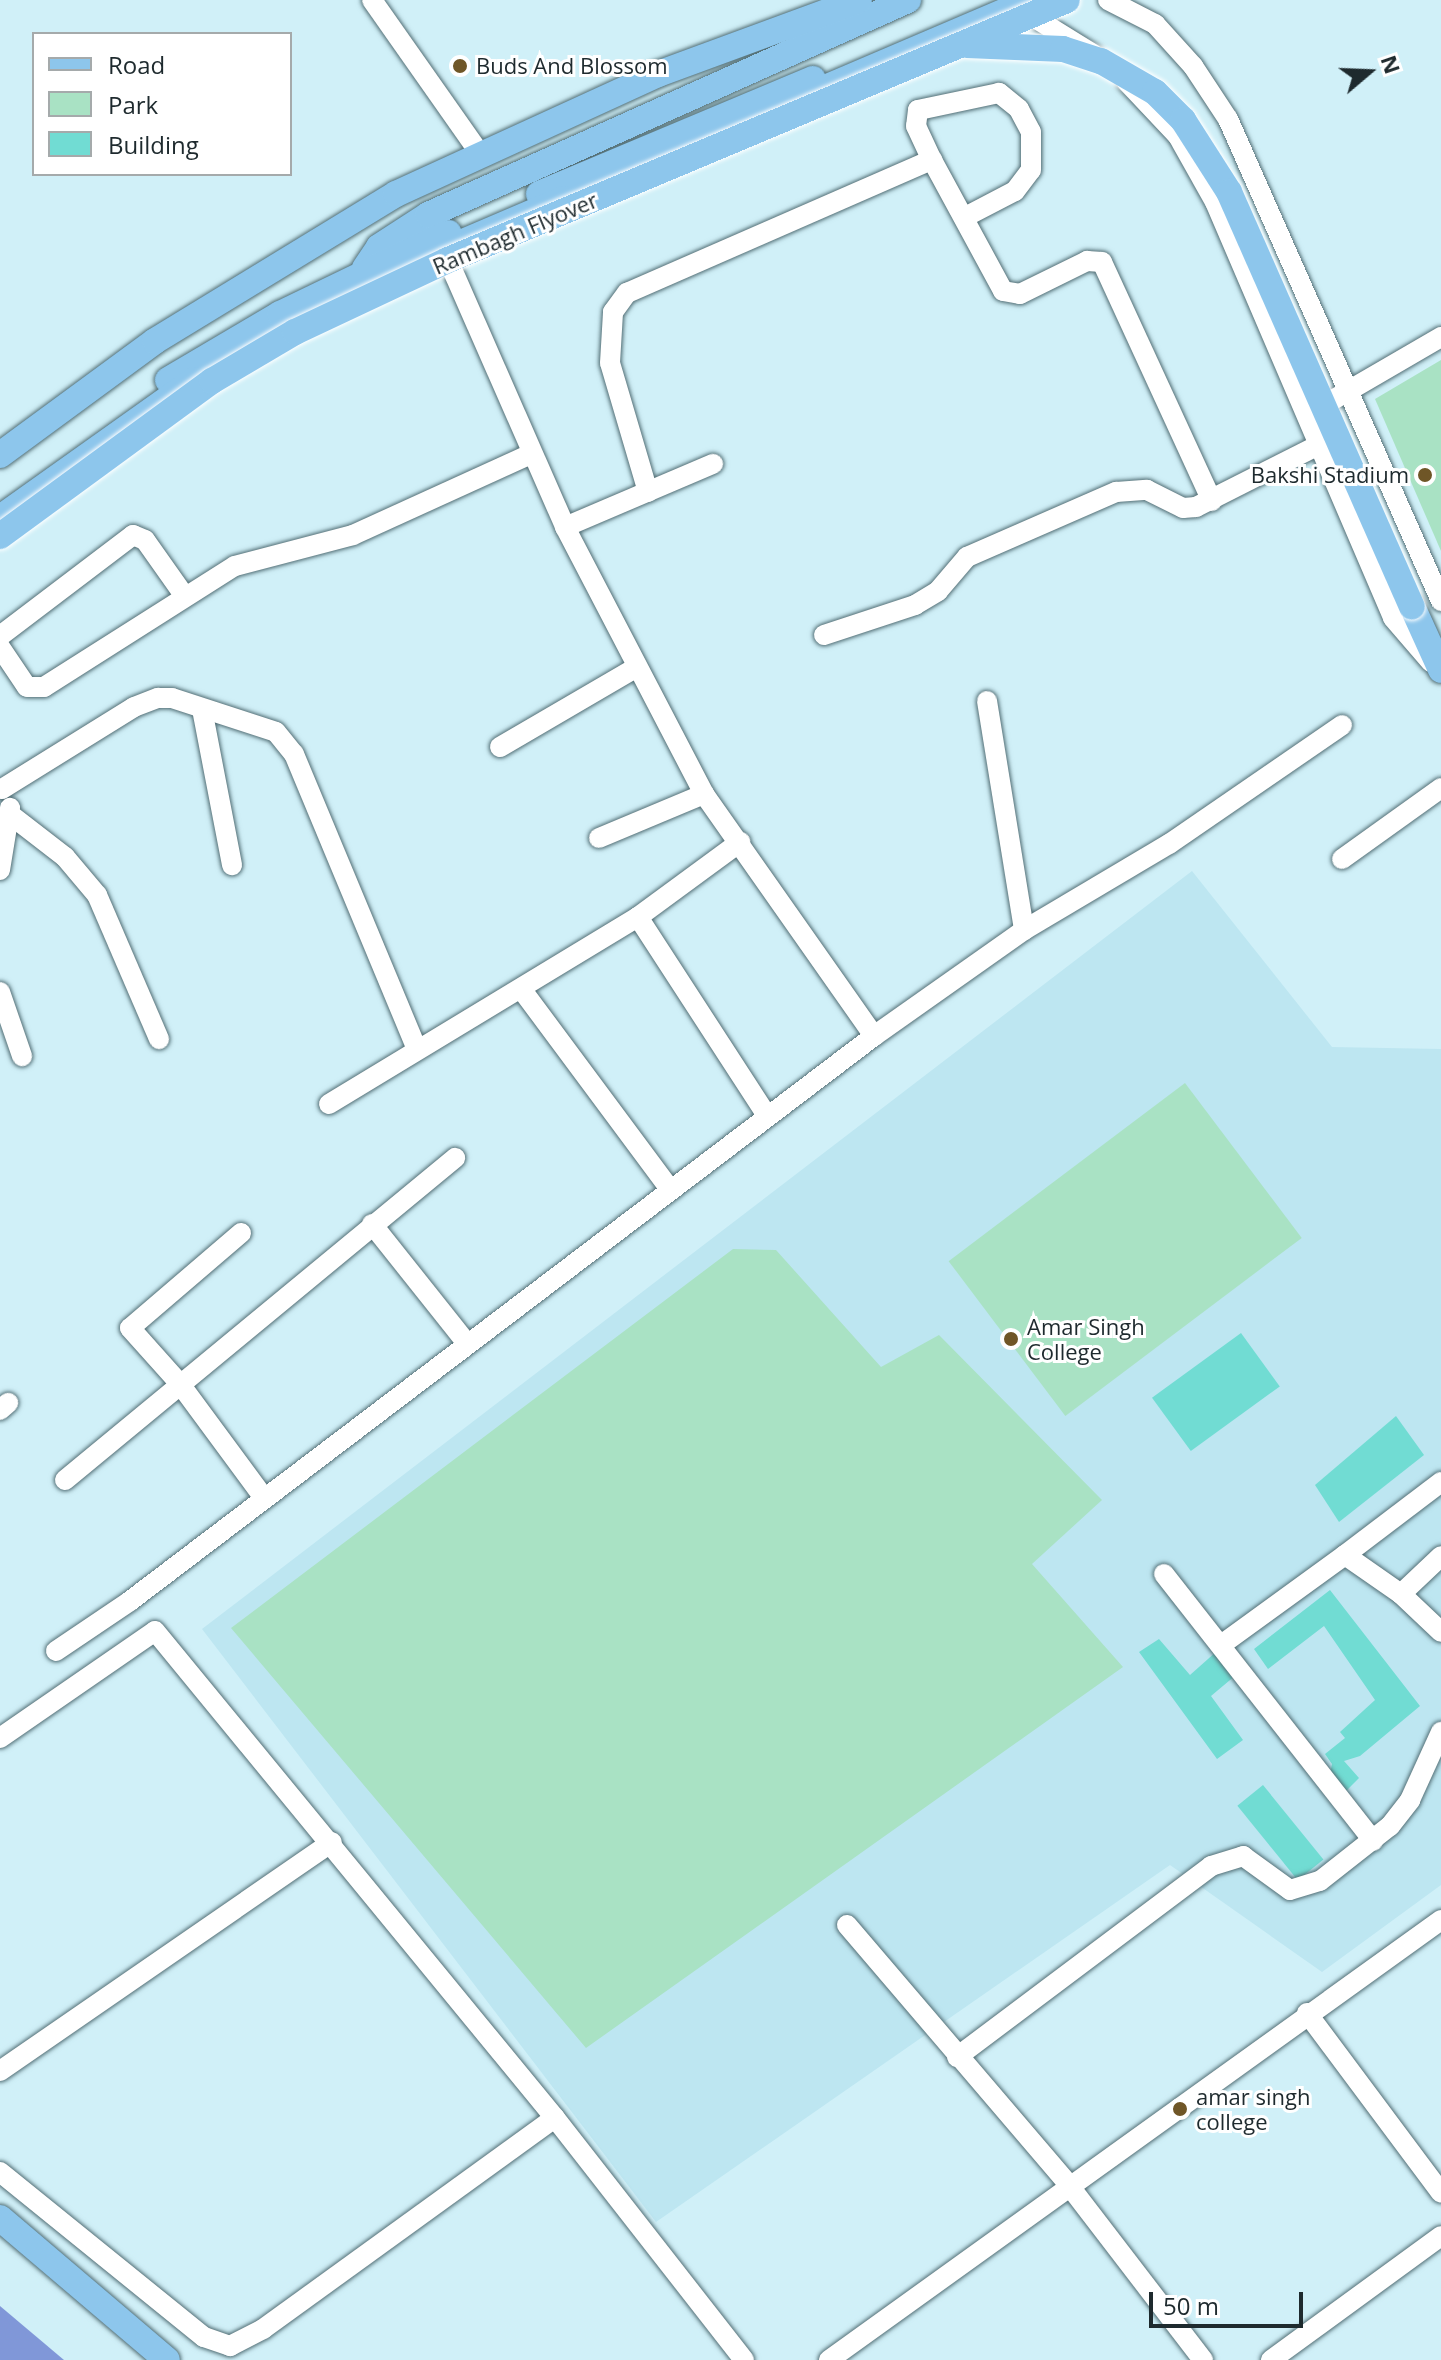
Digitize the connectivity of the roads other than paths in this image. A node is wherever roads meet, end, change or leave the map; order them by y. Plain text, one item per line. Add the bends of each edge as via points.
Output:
1 (372, 0) edge
2 (908, 0) edge
3 (1067, 0) edge
4 (1108, 0) edge
5 (1015, 2) edge
6 (862, 9) edge
7 (956, 45) junction
8 (481, 155) junction
9 (932, 160) junction
10 (965, 217) junction
11 (448, 260) junction
12 (360, 274) junction
13 (1441, 337) edge
14 (1352, 390) junction
15 (1305, 416) junction
16 (1317, 446) junction
17 (531, 454) junction
18 (0, 455) edge
19 (713, 464) dead end
20 (648, 492) junction
21 (1212, 501) junction
22 (0, 502) edge
23 (0, 518) edge
24 (565, 527) junction
25 (0, 536) edge
26 (184, 595) junction
27 (1441, 601) edge
28 (824, 635) dead end
29 (0, 636) edge
30 (0, 647) edge
31 (635, 668) junction
32 (1441, 672) edge
33 (987, 701) dead end
34 (202, 709) junction
35 (1342, 725) dead end
36 (500, 747) dead end
37 (1, 788) edge
38 (1441, 788) edge
39 (704, 794) junction
40 (12, 816) junction
41 (599, 838) dead end
42 (740, 842) junction
43 (1342, 859) dead end
44 (232, 865) dead end
45 (0, 870) edge
46 (638, 917) junction
47 (1024, 930) junction
48 (522, 990) junction
49 (0, 992) edge
50 (874, 1036) junction
51 (159, 1039) dead end
52 (417, 1049) junction
53 (22, 1056) dead end
54 (329, 1104) dead end
55 (766, 1114) junction
56 (455, 1158) dead end
57 (669, 1188) junction
58 (372, 1224) junction
59 (241, 1233) dead end
60 (466, 1342) junction
61 (180, 1384) junction
62 (65, 1480) dead end
63 (1441, 1482) edge
64 (264, 1498) junction
65 (1345, 1555) junction
66 (1441, 1556) edge
67 (1164, 1574) dead end
68 (1401, 1594) junction
69 (1441, 1632) edge
70 (1221, 1645) junction
71 (56, 1651) dead end
72 (1441, 1732) edge
73 (0, 1738) edge
74 (1373, 1841) junction
75 (332, 1842) junction
76 (1441, 1920) edge
77 (847, 1925) dead end
78 (1307, 2013) junction
79 (957, 2057) junction
80 (0, 2071) edge
81 (555, 2118) junction
82 (0, 2172) edge
83 (1068, 2184) junction
84 (1441, 2193) edge
85 (0, 2218) edge
86 (1441, 2236) edge
87 (167, 2360) edge
88 (744, 2360) edge
89 (829, 2360) edge
90 (1203, 2360) edge
91 (1271, 2360) edge

1 - 8 street
2 - 6 main road
3 - 7 main road, Rambagh Flyover, bridge
4 - 14 street via 1155,24 1193,66 1228,119
5 - 12 main road, Rambagh Flyover via 485,215
5 - 15 street via 1123,78 1178,136 1215,202
5 - 23 main road via 475,234 217,365 94,446
6 - 8 main road via 658,74
6 - 12 main road via 428,215 379,247
7 - 11 main road, Rambagh Flyover, bridge
7 - 32 main road, bridge via 1063,49 1101,61 1155,92 1207,150
8 - 18 main road via 396,194 155,341
9 - 10 street
9 - 10 street via 916,126 918,110 986,93 1009,97 1019,109 1033,153 1025,182
9 - 20 street via 627,293 613,312 610,363
10 - 21 street via 1003,291 1012,294 1087,261 1102,262
11 - 17 street
11 - 25 main road, Rambagh Flyover, bridge via 295,332 212,381
12 - 22 main road, Rambagh Flyover via 198,360
13 - 14 street
14 - 15 street
14 - 27 street
15 - 16 street
16 - 21 street
16 - 32 street via 1393,618
17 - 24 street
17 - 26 street via 353,535 235,566
19 - 20 street
20 - 24 street
21 - 28 street via 1183,508 1147,490 1116,492 967,557 938,591 915,605
24 - 31 street
26 - 29 street via 145,540 133,535
26 - 30 street via 44,687 27,687
31 - 36 street
31 - 39 street
33 - 47 street
34 - 37 street via 172,698 145,701
34 - 44 street
34 - 52 street via 262,726 286,741
35 - 47 street via 1169,844
37 - 40 street
38 - 43 street
39 - 41 street
39 - 42 street
40 - 45 street
40 - 51 street via 65,857 97,895
42 - 46 street
42 - 50 street
46 - 48 street
46 - 55 street
47 - 50 street
48 - 52 street
48 - 57 street
49 - 53 street
50 - 55 street
52 - 54 street
55 - 57 street
56 - 58 street
57 - 60 street
58 - 60 street
58 - 61 street
59 - 61 street via 130,1328
60 - 64 street
61 - 62 street
61 - 64 street
63 - 65 street
64 - 71 street
65 - 68 street
65 - 70 street
66 - 68 street
67 - 70 street
68 - 69 street
70 - 74 street
72 - 74 street via 1410,1800
73 - 75 street via 155,1631
74 - 79 street via 1320,1881 1295,1890 1243,1856 1211,1866
75 - 80 street
75 - 81 street
76 - 78 street
77 - 79 street
78 - 83 street
78 - 84 street
79 - 83 street
81 - 82 street via 263,2329 230,2346 204,2337
81 - 88 street
83 - 89 street
83 - 90 street
85 - 87 main road
86 - 91 street

